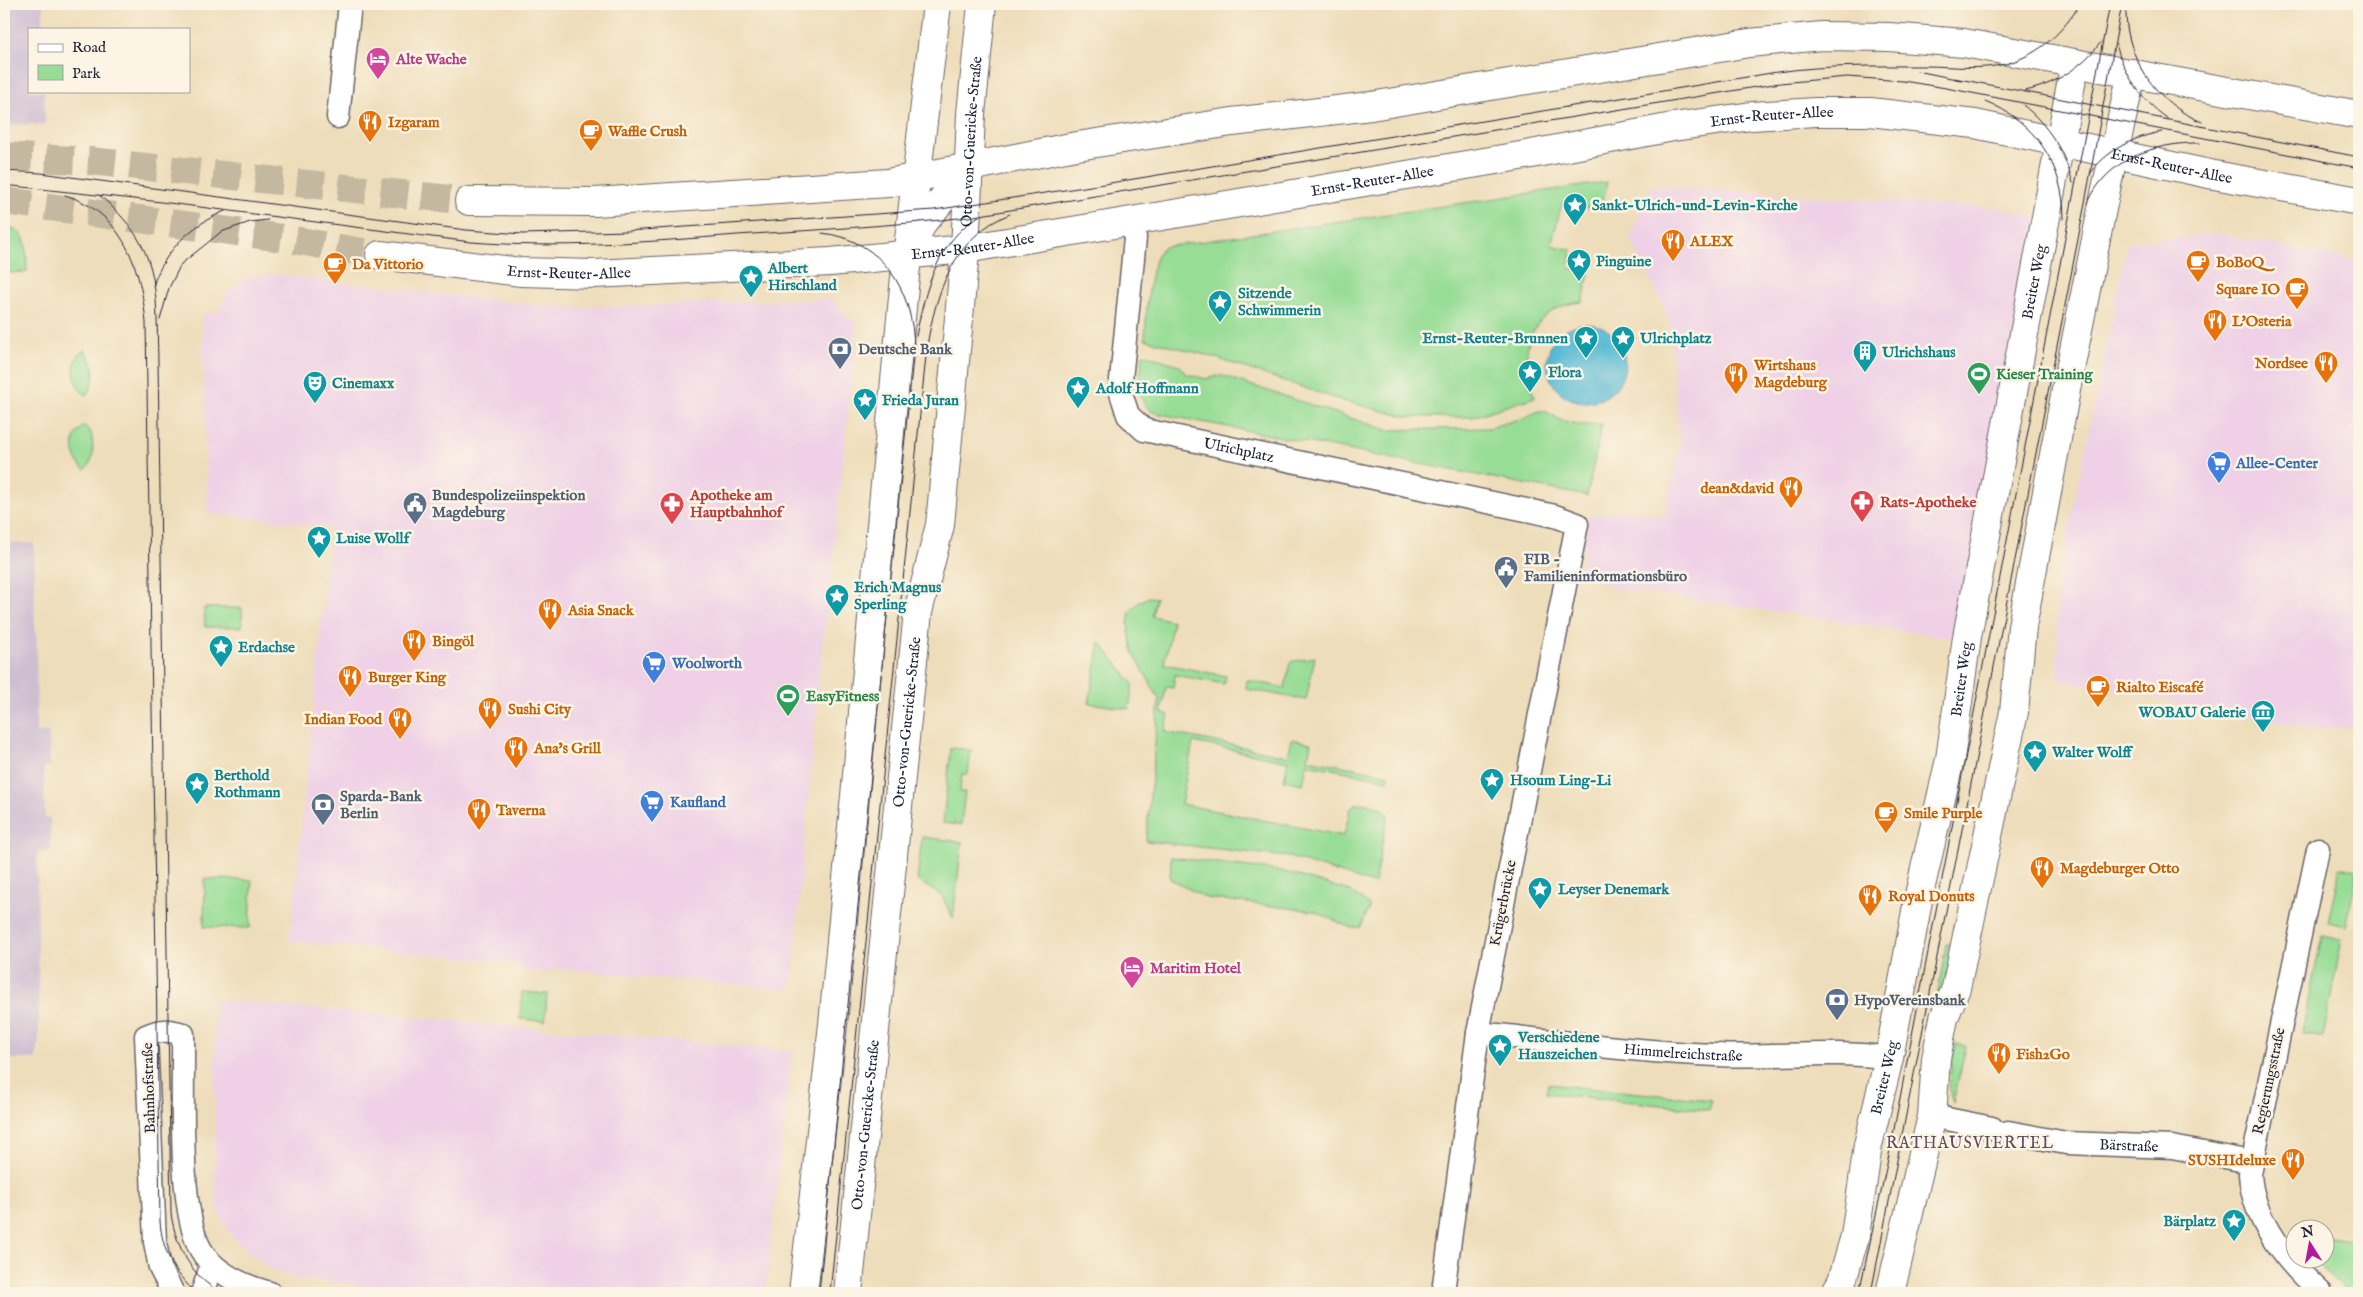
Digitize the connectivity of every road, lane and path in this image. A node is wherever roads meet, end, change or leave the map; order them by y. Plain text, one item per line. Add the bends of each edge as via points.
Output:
1 (350, 4) edge
2 (936, 4) edge
3 (982, 4) edge
4 (2076, 63) junction
5 (2132, 74) junction
6 (2359, 115) edge
7 (338, 117) dead end
8 (2060, 142) junction
9 (2114, 154) junction
10 (969, 168) junction
11 (917, 178) junction
12 (469, 201) tunnel mouth
13 (2359, 201) edge
14 (1133, 221) junction
15 (965, 249) junction
16 (380, 255) tunnel mouth
17 (907, 256) junction
18 (1577, 524) joint
19 (2318, 848) dead end
20 (1478, 1033) junction
21 (1889, 1058) junction
22 (1932, 1116) junction
23 (2251, 1162) junction
24 (212, 1264) junction
25 (1444, 1284) dead end
26 (173, 1293) edge
27 (202, 1293) edge
28 (270, 1293) edge
29 (804, 1293) edge
30 (848, 1293) edge
31 (1835, 1293) edge
32 (1890, 1293) edge
33 (2320, 1293) edge

1 - 7 street
2 - 11 street
3 - 10 street, Otto-von-Guericke-Straße
4 - 5 street
4 - 8 street, Breiter Weg
4 - 10 street via 1923,39 1856,36 1778,40 1371,106 1232,122
5 - 6 street
5 - 9 street
8 - 9 street, Ernst-Reuter-Allee
8 - 14 street, Ernst-Reuter-Allee via 1975,124 1870,112 1774,114 1673,127
8 - 21 street, Breiter Weg via 1967,637 1950,759 1919,895
9 - 13 street, Ernst-Reuter-Allee
9 - 22 street via 2022,627 2016,698 2009,735 1956,988 1944,1018 1936,1059
10 - 11 street
10 - 15 street, Otto-von-Guericke-Straße
10 - 17 street via 923,222
11 - 12 street via 888,183 595,202
11 - 17 street
14 - 15 street, Ernst-Reuter-Allee
14 - 18 street, Ulrichplatz via 1135,238 1120,390 1128,415 1144,430 1555,516
15 - 17 street, Ernst-Reuter-Allee
15 - 30 street, Otto-von-Guericke-Straße via 940,525 918,612
16 - 17 street, Ernst-Reuter-Allee via 521,272 594,274
17 - 29 street
18 - 20 street, Krügerbrücke
19 - 23 street, Regierungsstraße via 2304,926
20 - 21 street, Himmelreichstraße via 1699,1054 1868,1055
20 - 25 street, Krügerbrücke
21 - 31 street, Breiter Weg via 1868,1145 1855,1236 1842,1282
22 - 23 street, Bärstraße via 2066,1143 2172,1147
22 - 32 street
23 - 33 street, Regierungsstraße via 2252,1195 2266,1227 2287,1258
24 - 26 street, Bahnhofstraße via 195,1239 188,1210 183,1034 157,1031 146,1036 154,1234 160,1268
24 - 27 street
24 - 28 street via 245,1285

